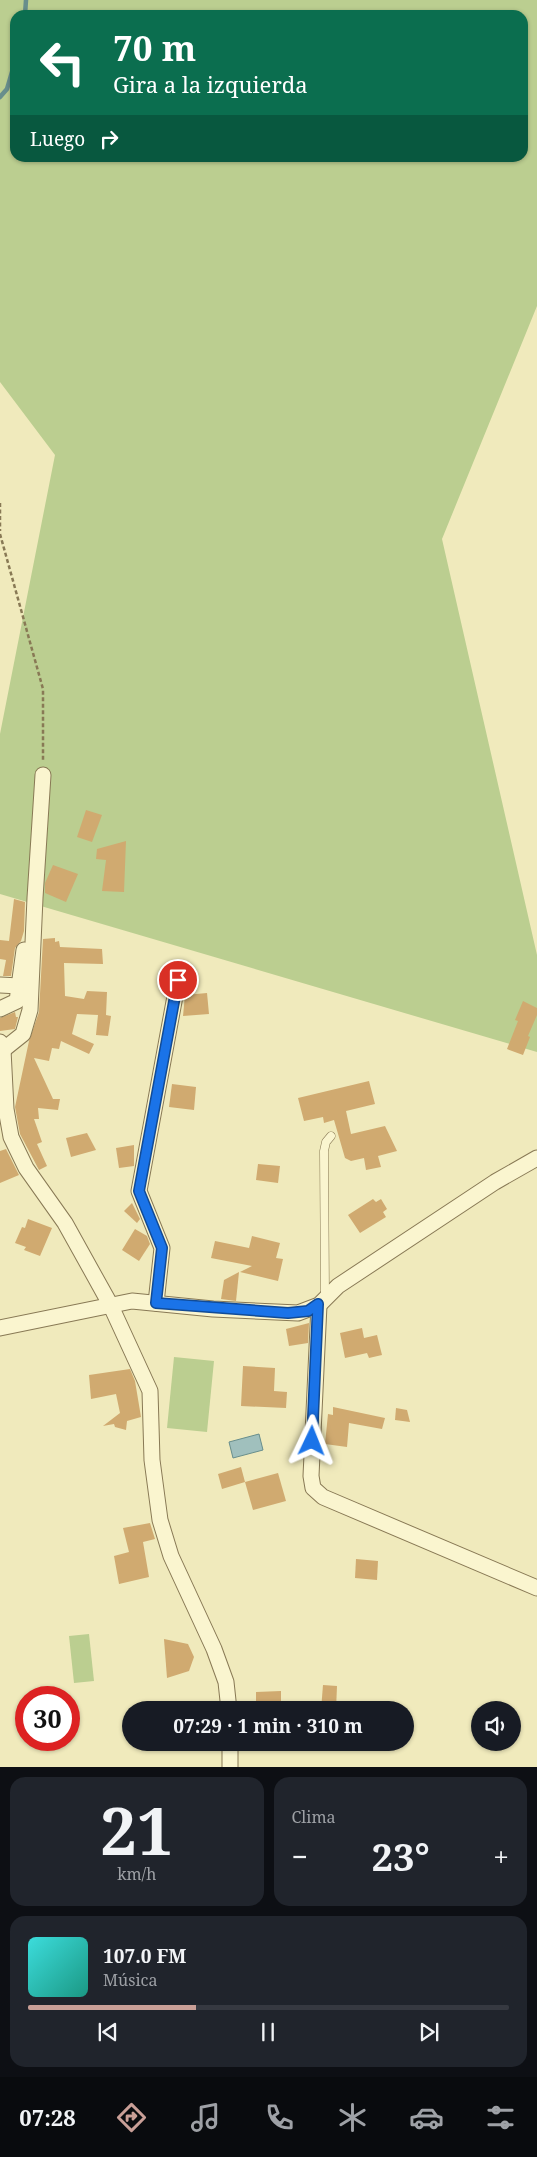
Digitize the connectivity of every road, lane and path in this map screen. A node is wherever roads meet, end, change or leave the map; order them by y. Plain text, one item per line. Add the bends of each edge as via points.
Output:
1 (0, 503) edge
2 (0, 532) edge
3 (43, 775) joint
4 (34, 898) junction
5 (178, 980) dead end
6 (0, 985) edge
7 (19, 986) junction
8 (0, 1010) edge
9 (1, 1046) edge
10 (331, 1136) dead end
11 (537, 1158) edge
12 (322, 1301) junction
13 (156, 1303) junction
14 (110, 1304) junction
15 (0, 1328) edge
16 (537, 1588) edge
17 (228, 1701) edge
18 (230, 1751) edge
19 (230, 1767) edge

1 - 2 path
2 - 3 path via 43,689
3 - 4 street
4 - 7 street via 29,912
4 - 9 street via 30,1010 23,1034
5 - 13 street via 139,1191 162,1248
6 - 7 street
7 - 8 street via 17,1001
9 - 14 street via 11,1137 26,1168 65,1223
10 - 12 lane via 324,1151
11 - 12 street via 338,1286
12 - 13 street via 308,1311 288,1313
12 - 16 street via 311,1476 313,1488 324,1497
13 - 14 street via 132,1301
14 - 15 street
14 - 17 street via 150,1390 152,1460 160,1520 171,1556 214,1650 226,1682
18 - 19 street

